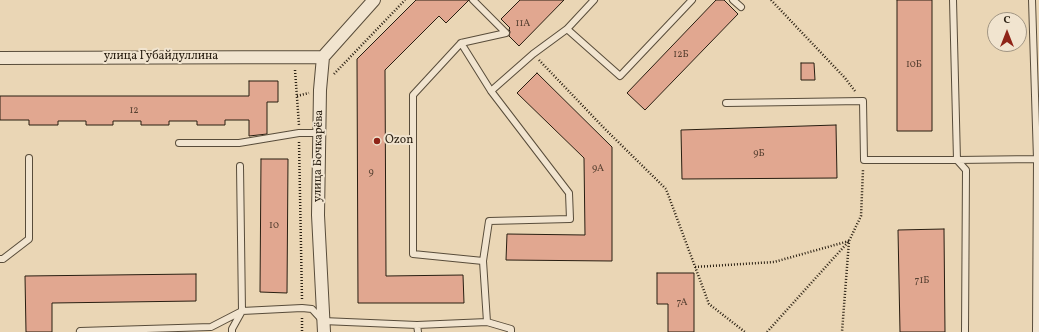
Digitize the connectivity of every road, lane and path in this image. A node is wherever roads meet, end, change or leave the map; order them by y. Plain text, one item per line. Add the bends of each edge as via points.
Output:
1 (374, 0) edge
2 (405, 0) edge
3 (473, 0) edge
4 (594, 0) edge
5 (692, 0) edge
6 (733, 0) edge
7 (771, 0) edge
8 (953, 0) edge
9 (1032, 0) edge
10 (741, 7) dead end
11 (567, 29) junction
12 (461, 43) junction
13 (533, 54) junction
14 (323, 57) junction
15 (0, 58) edge
16 (346, 62) dead end
17 (491, 91) junction
18 (297, 96) dead end
19 (863, 101) junction
20 (726, 103) dead end
21 (299, 133) junction
22 (320, 133) junction
23 (179, 143) dead end
24 (29, 158) dead end
25 (1038, 158) edge
26 (864, 160) junction
27 (957, 160) junction
28 (240, 166) dead end
29 (850, 241) junction
30 (0, 258) edge
31 (483, 261) junction
32 (696, 267) junction
33 (302, 308) junction
34 (242, 311) junction
35 (487, 322) junction
36 (418, 325) junction
37 (324, 327) edge
38 (80, 332) edge
39 (232, 332) edge
40 (302, 332) edge
41 (418, 332) edge
42 (511, 332) edge
43 (745, 332) edge
44 (767, 332) edge
45 (842, 332) edge
46 (964, 332) edge
47 (1036, 332) edge

1 - 14 street
2 - 16 path
3 - 12 lane via 506,33
4 - 11 lane
5 - 11 lane via 620,76
6 - 10 lane
7 - 19 path via 845,78
8 - 27 lane
9 - 25 lane
11 - 13 lane
12 - 17 lane
12 - 31 lane via 413,95 413,254
13 - 17 lane
13 - 32 path via 666,189
14 - 15 street, улица Губайдуллина
14 - 22 street, улица Бочкарёва
17 - 31 lane via 569,193 570,219 489,221
18 - 21 path
19 - 20 lane
19 - 26 lane
21 - 22 lane
21 - 23 lane via 239,144
21 - 33 path
22 - 37 street, улица Бочкарёва via 318,215
24 - 30 lane via 29,239 3,259
25 - 27 lane
25 - 47 lane
26 - 27 lane
26 - 29 path via 861,216
27 - 46 lane via 966,170
28 - 34 lane
29 - 32 path via 774,262
29 - 44 path
29 - 45 path
31 - 35 lane
32 - 43 path via 709,304
33 - 34 lane
33 - 37 lane via 312,308
33 - 40 path
34 - 38 lane via 211,326
34 - 39 lane
35 - 36 lane
35 - 42 lane via 511,329
36 - 37 lane
36 - 41 lane

